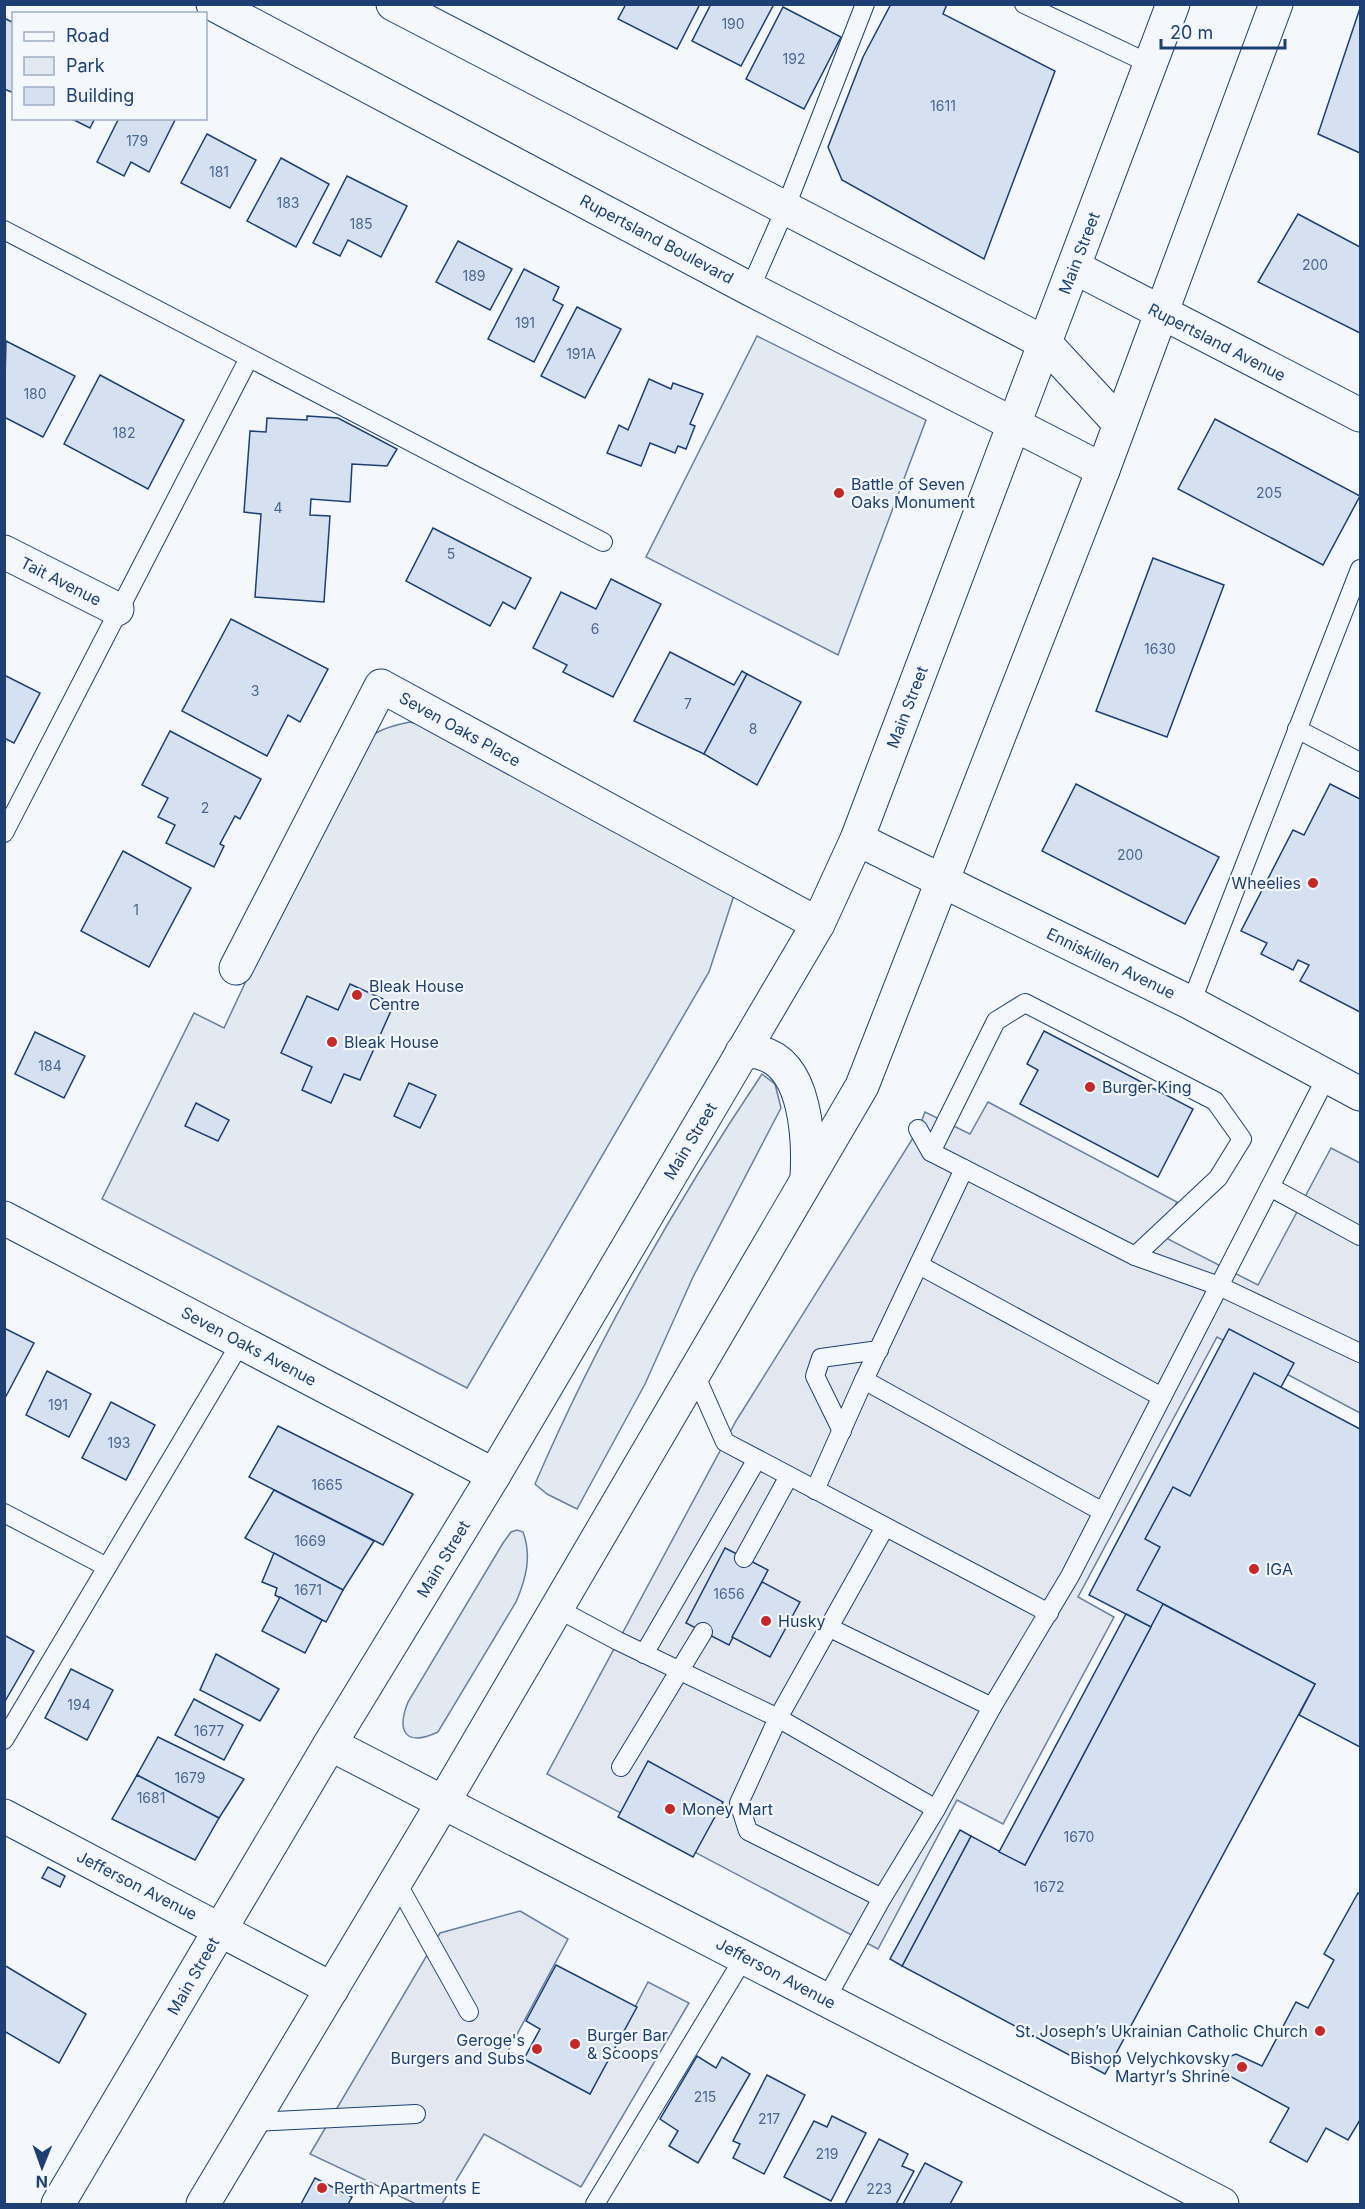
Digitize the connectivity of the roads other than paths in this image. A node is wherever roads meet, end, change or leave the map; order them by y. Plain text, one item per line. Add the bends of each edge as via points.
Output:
1 (213, 4) edge
2 (393, 4) edge
3 (865, 4) edge
4 (1024, 4) edge
5 (1173, 4) edge
6 (1276, 4) edge
7 (1150, 64) junction
8 (785, 209) junction
9 (4, 230) edge
10 (1074, 267) junction
11 (750, 289) junction
12 (1161, 314) junction
13 (1045, 343) junction
14 (249, 358) junction
15 (1360, 415) edge
16 (1014, 424) junction
17 (1120, 424) junction
18 (1102, 470) junction
19 (603, 543) dead end
20 (4, 552) edge
21 (1360, 569) edge
22 (117, 609) junction
23 (1297, 729) junction
24 (1360, 762) edge
25 (4, 832) edge
26 (857, 839) junction
27 (943, 880) junction
28 (818, 924) junction
29 (236, 968) dead end
30 (1191, 1003) junction
31 (742, 1052) junction
32 (1327, 1076) junction
33 (1360, 1094) edge
34 (918, 1130) dead end
35 (931, 1152) junction
36 (964, 1169) junction
37 (807, 1179) junction
38 (1270, 1187) junction
39 (4, 1218) edge
40 (1360, 1236) edge
41 (1135, 1256) junction
42 (919, 1265) junction
43 (1219, 1286) junction
44 (241, 1342) junction
45 (879, 1350) junction
46 (1360, 1353) edge
47 (694, 1372) junction
48 (864, 1380) junction
49 (1162, 1397) junction
50 (842, 1431) junction
51 (757, 1459) junction
52 (494, 1475) junction
53 (789, 1476) junction
54 (815, 1490) junction
55 (1103, 1512) junction
56 (4, 1513) edge
57 (885, 1527) junction
58 (744, 1558) dead end
59 (107, 1567) junction
60 (556, 1608) junction
61 (1049, 1613) junction
62 (830, 1628) junction
63 (703, 1632) dead end
64 (645, 1654) junction
65 (680, 1671) junction
66 (992, 1707) junction
67 (778, 1718) junction
68 (4, 1740) edge
69 (330, 1744) junction
70 (621, 1767) dead end
71 (444, 1801) junction
72 (936, 1809) junction
73 (4, 1816) edge
74 (396, 1881) junction
75 (882, 1898) junction
76 (221, 1928) junction
77 (745, 1956) junction
78 (332, 1989) junction
79 (826, 1999) junction
80 (469, 2012) dead end
81 (416, 2114) dead end
82 (252, 2122) junction
83 (58, 2205) edge
84 (203, 2205) edge
85 (595, 2205) edge
86 (1222, 2205) edge

1 - 11 street, Rupertsland Boulevard
2 - 8 street
3 - 8 lane
4 - 7 lane
5 - 7 street, Main Street
6 - 12 street
7 - 10 street, Main Street
8 - 11 lane
8 - 13 street
9 - 14 lane
10 - 12 street, Rupertsland Avenue
10 - 13 street, Main Street
11 - 16 street, Rupertsland Boulevard
12 - 15 street, Rupertsland Avenue
12 - 17 street
13 - 16 street, Main Street
13 - 17 street
14 - 19 lane
14 - 22 lane
16 - 18 street, Rupertsland Boulevard
16 - 26 street, Main Street
17 - 18 street
18 - 27 street
20 - 22 street, Tait Avenue
21 - 23 lane
22 - 25 lane
23 - 24 lane
23 - 30 lane
26 - 27 street, Enniskillen Avenue
26 - 28 street, Main Street
27 - 30 street, Enniskillen Avenue
27 - 37 street via 862,1086
28 - 29 street, Seven Oaks Place via 381,686
28 - 31 street, Main Street
30 - 32 street, Enniskillen Avenue
31 - 37 street via 762,1053 777,1061 791,1077 803,1105 809,1139
31 - 52 street, Main Street
32 - 33 street, Enniskillen Avenue
32 - 38 lane
34 - 35 lane
35 - 36 lane
35 - 41 lane via 996,1021 1025,1003 1035,1008 1215,1101 1242,1139 1218,1178
36 - 41 lane
36 - 42 lane
37 - 47 street
38 - 40 lane
38 - 43 lane
39 - 44 street, Seven Oaks Avenue
41 - 43 lane
42 - 45 lane
42 - 49 lane
43 - 46 lane
43 - 49 lane
44 - 52 street, Seven Oaks Avenue
44 - 59 lane
45 - 48 lane
45 - 50 lane via 822,1358 815,1376
47 - 51 lane via 724,1442
47 - 60 street
48 - 50 lane
48 - 55 lane
49 - 55 lane
50 - 54 lane
51 - 53 lane
51 - 64 lane
52 - 69 street, Main Street
53 - 54 lane
53 - 58 lane
54 - 57 lane
55 - 61 lane
56 - 59 lane
57 - 61 lane
57 - 62 lane
59 - 68 lane
60 - 64 lane
60 - 71 street
61 - 66 lane
62 - 66 lane
62 - 67 lane
63 - 65 lane
64 - 65 lane
65 - 67 lane
65 - 70 lane
66 - 72 lane
67 - 72 lane
67 - 75 lane via 739,1803 748,1831
69 - 71 street, Jefferson Avenue
69 - 76 street, Main Street
71 - 74 street
71 - 77 street, Jefferson Avenue
72 - 75 lane
73 - 76 street, Jefferson Avenue
74 - 78 street
74 - 80 lane
75 - 79 lane
76 - 78 street, Jefferson Avenue
76 - 83 street, Main Street
77 - 79 street, Jefferson Avenue
77 - 85 lane
78 - 82 street
79 - 86 street, Jefferson Avenue
81 - 82 lane
82 - 84 street

